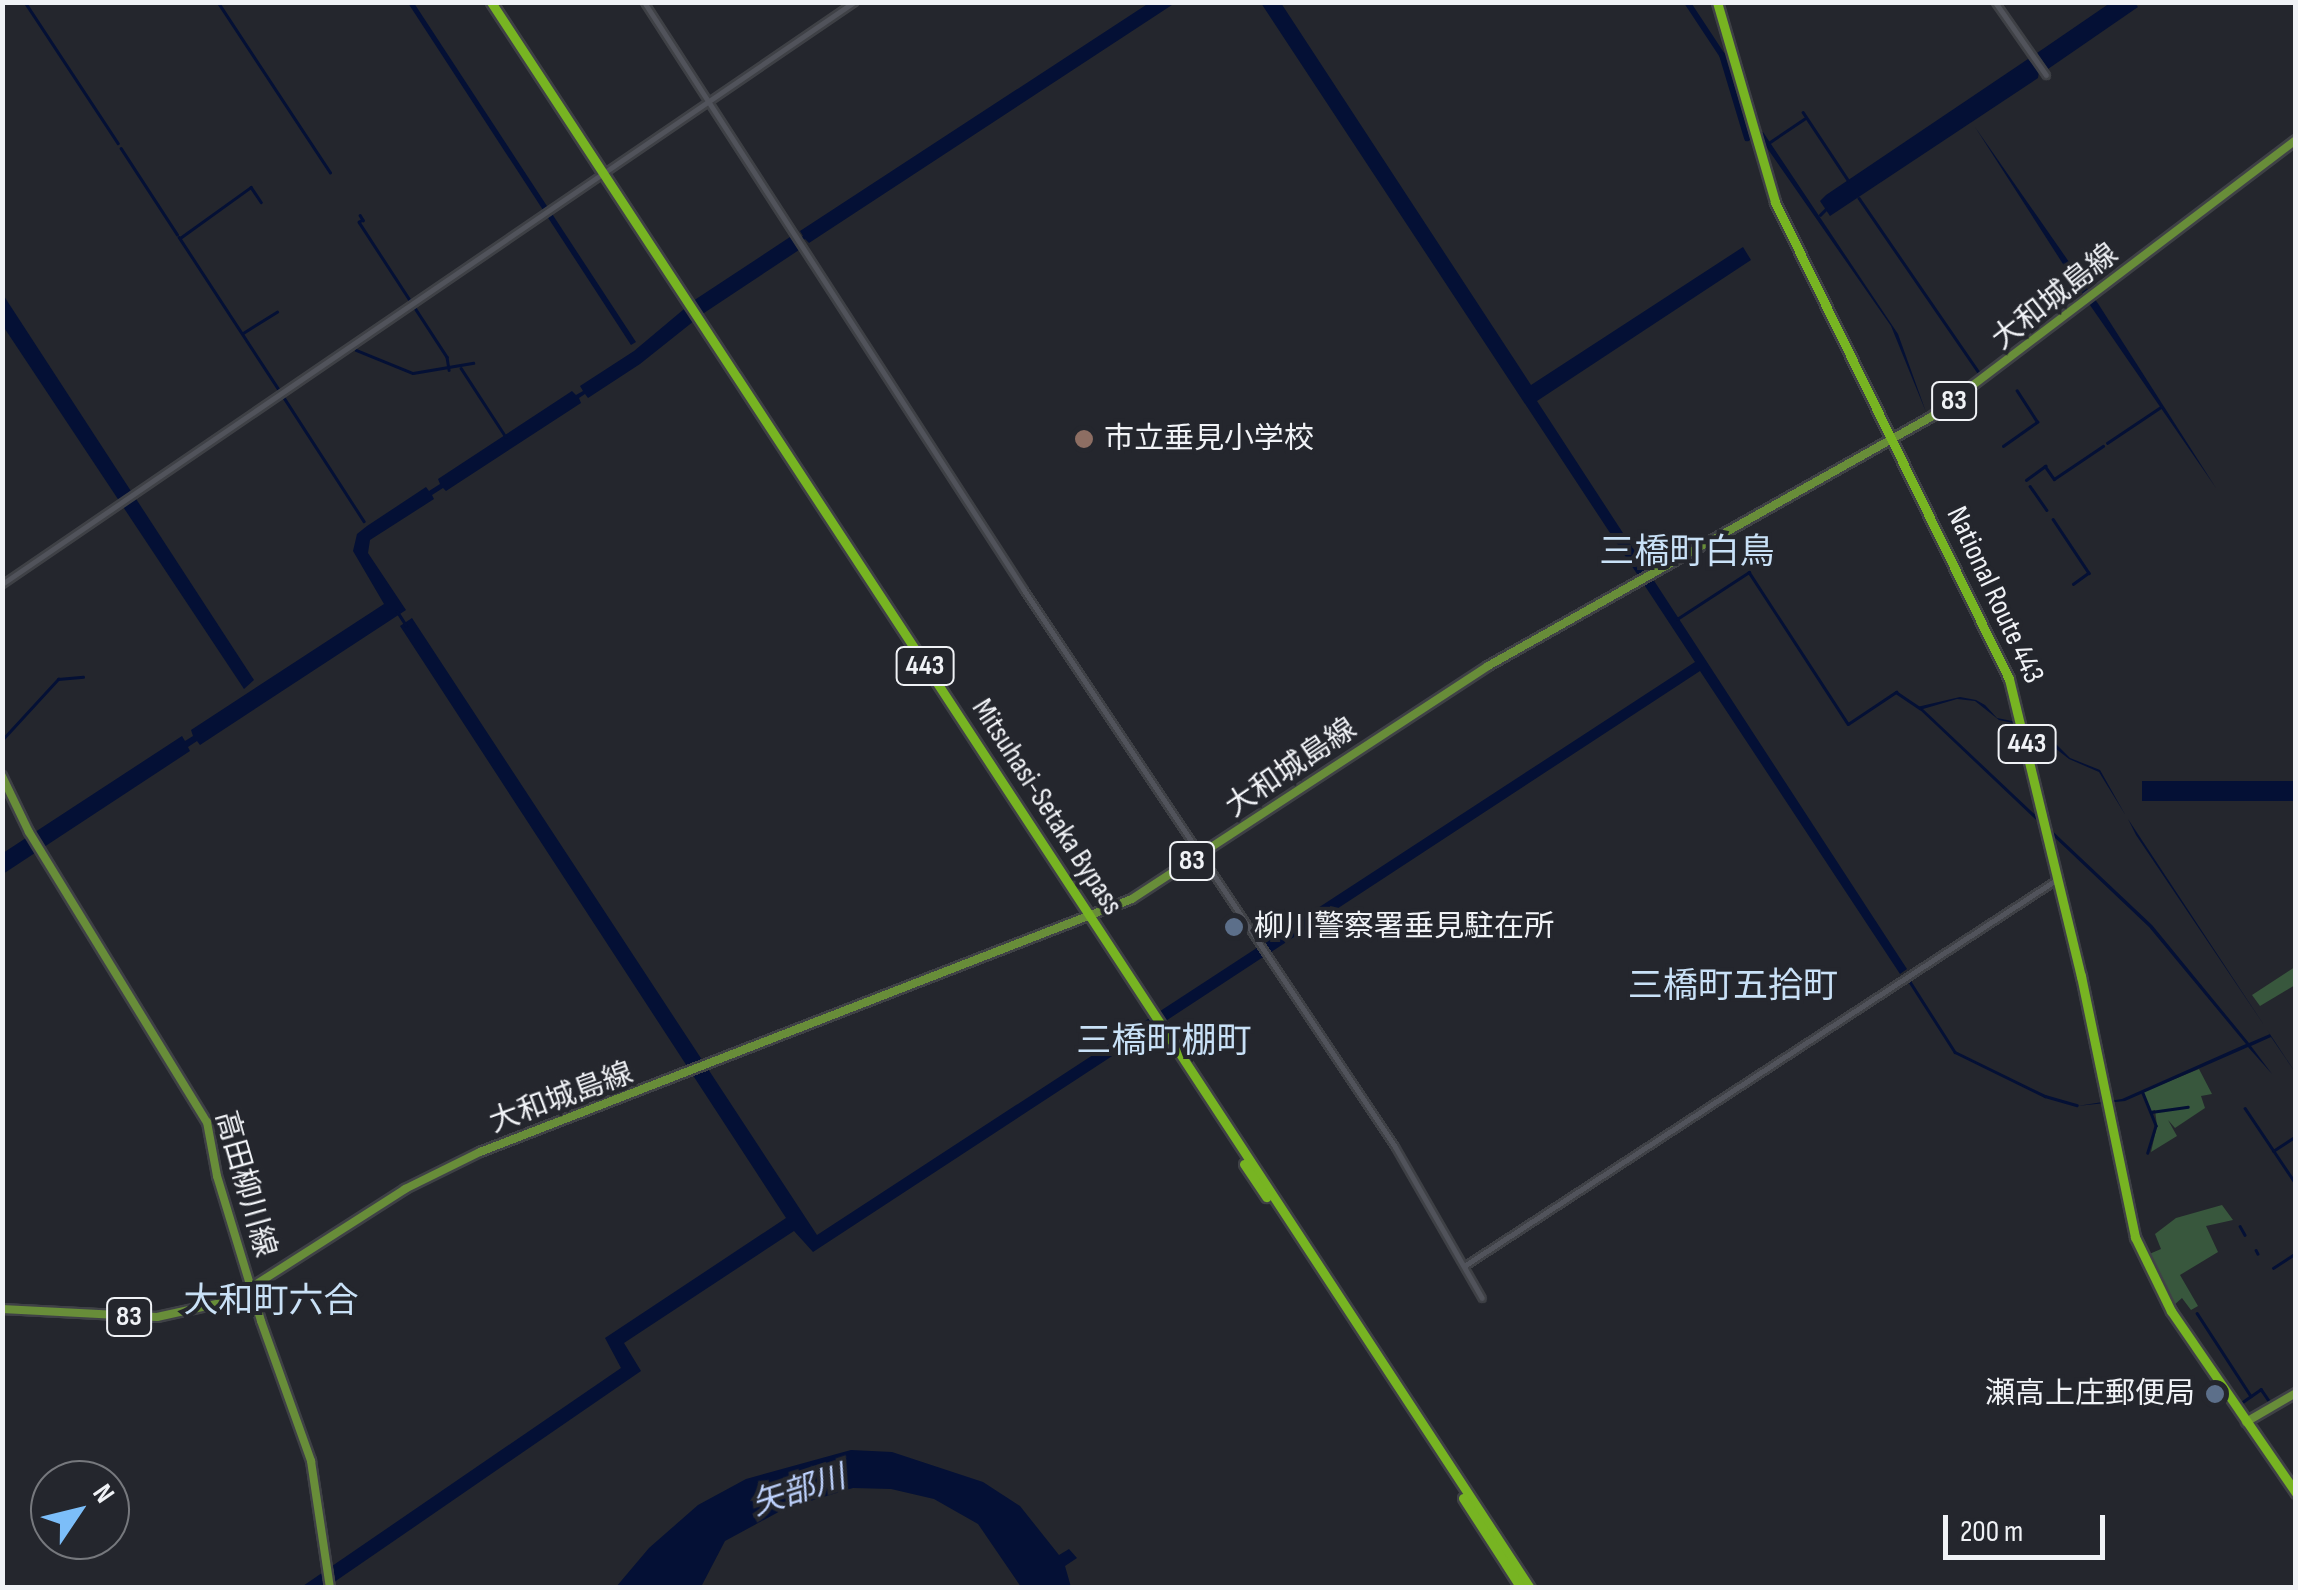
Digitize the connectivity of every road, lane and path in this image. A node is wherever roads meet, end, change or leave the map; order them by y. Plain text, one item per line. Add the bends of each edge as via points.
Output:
1 (488, 2) edge
2 (644, 2) edge
3 (854, 2) edge
4 (1717, 2) edge
5 (1995, 2) edge
6 (2044, 73) dead end
7 (708, 101) junction
8 (2296, 140) edge
9 (601, 175) junction
10 (1892, 439) junction
11 (2, 584) edge
12 (2, 776) edge
13 (1201, 855) junction
14 (2058, 879) junction
15 (1086, 919) junction
16 (1160, 1030) junction
17 (1464, 1266) junction
18 (252, 1290) junction
19 (1482, 1298) dead end
20 (2, 1309) edge
21 (2296, 1392) edge
22 (2246, 1422) junction
23 (2296, 1493) edge
24 (330, 1586) edge
25 (1521, 1588) edge
26 (1530, 1588) edge

1 - 9 highway, Mitsuhasi-Setaka Bypass / 443
2 - 7 street
3 - 7 street
4 - 10 highway, National Route 443 / 443 via 1776,202
5 - 6 street
7 - 9 street
7 - 13 street
8 - 10 main road, 大和城島線 / 83 via 1975,387
9 - 11 street
9 - 15 highway, Mitsuhasi-Setaka Bypass / 443
10 - 13 main road, 大和城島線 / 83 via 1465,680
10 - 14 highway, National Route 443 / 443 via 2009,679
12 - 18 main road, 高田柳川線 via 208,1122
13 - 15 main road, 大和城島線 / 83
13 - 17 street via 1395,1147
14 - 17 street
14 - 22 highway, National Route 443 / 443 via 2135,1236 2171,1312
15 - 16 highway, Mitsuhasi-Setaka Bypass / 443
15 - 18 main road, 大和城島線 / 83 via 523,1134 422,1180
16 - 25 highway, Mitsuhasi-Setaka Bypass / 443
16 - 26 highway, Mitsuhasi-Setaka Bypass / 443
17 - 19 street
18 - 20 main road, 大和城島線 / 83 via 210,1308 157,1317
18 - 24 main road, 高田柳川線 via 311,1460
21 - 22 main road
22 - 23 highway, National Route 443 / 443

